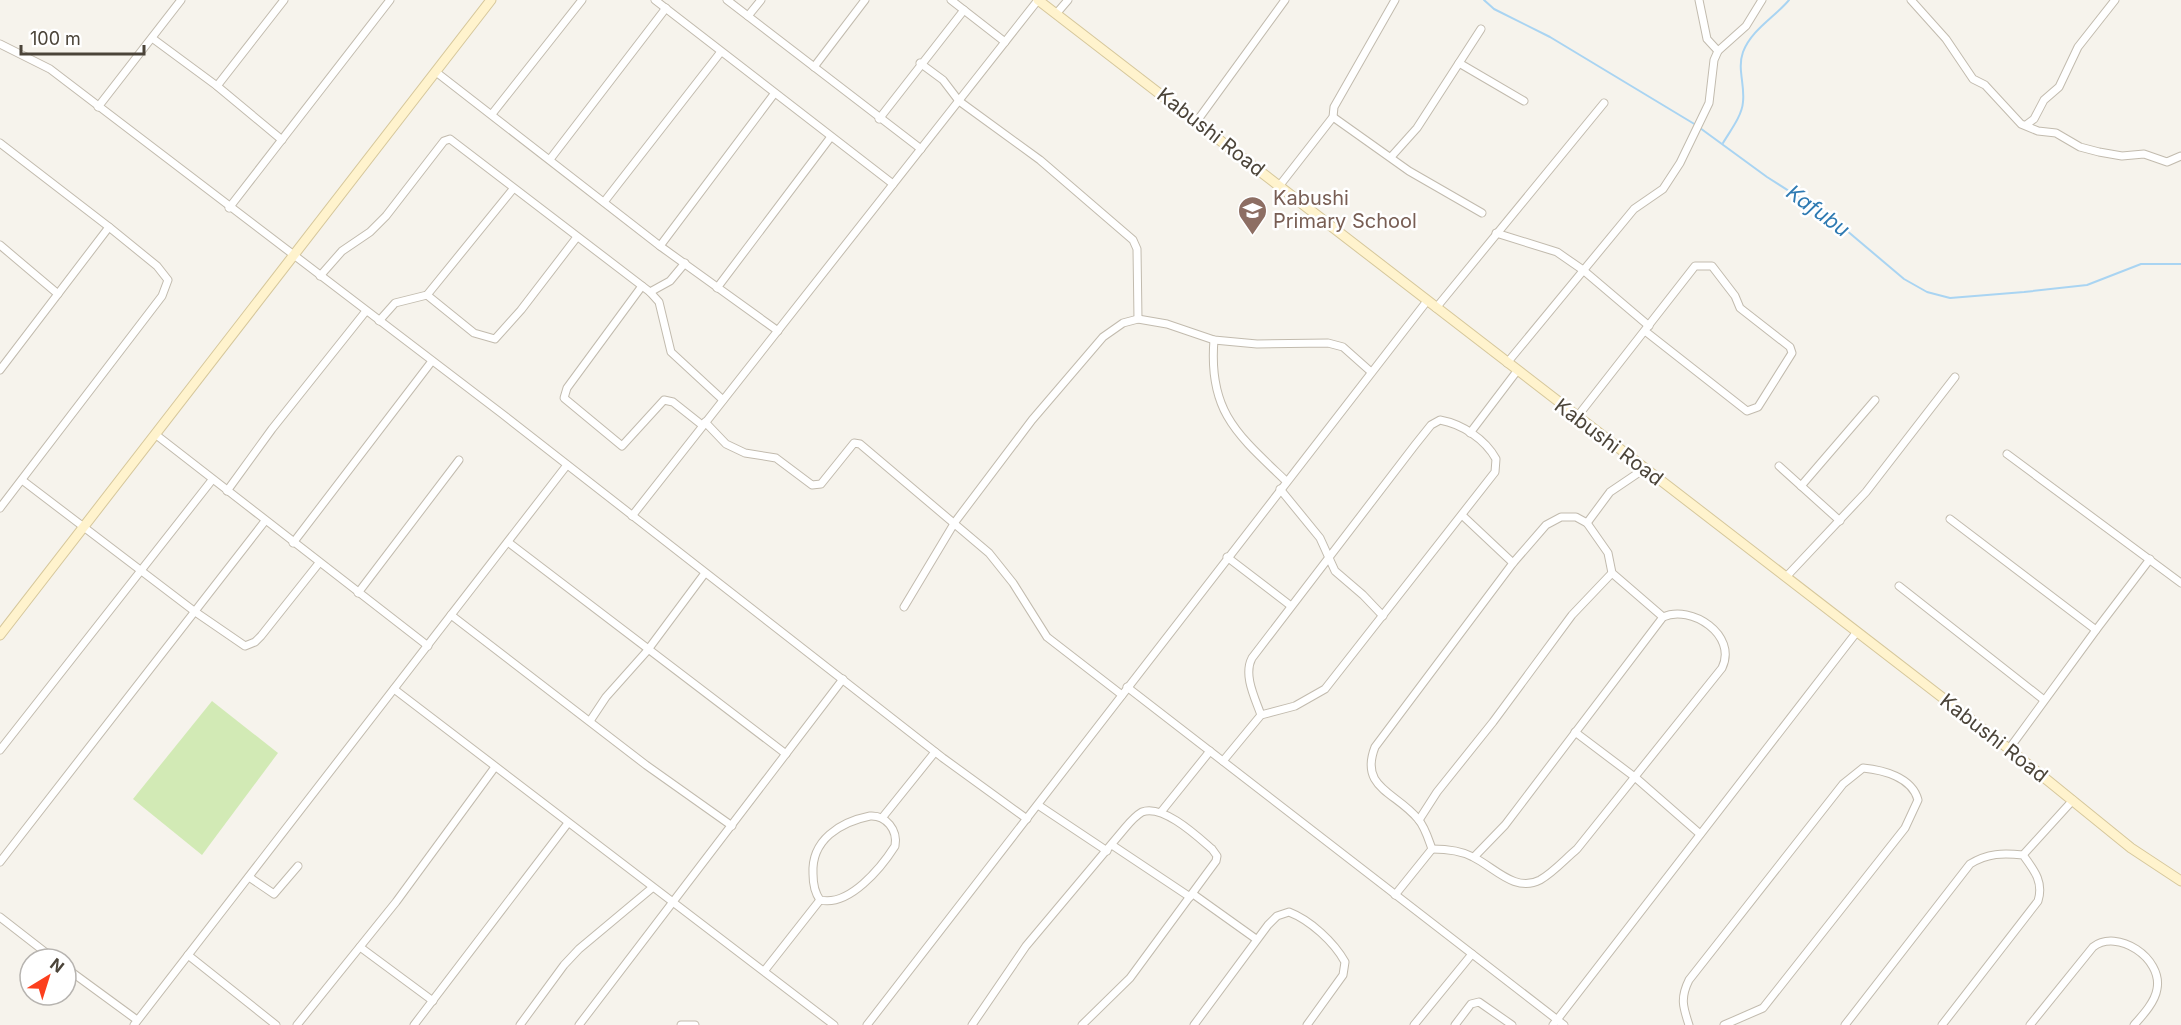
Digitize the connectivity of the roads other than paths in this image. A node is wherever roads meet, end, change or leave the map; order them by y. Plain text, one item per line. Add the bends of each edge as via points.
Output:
1 (181, 0) edge
2 (284, 0) edge
3 (390, 0) edge
4 (491, 0) edge
5 (582, 0) edge
6 (655, 0) edge
7 (727, 0) edge
8 (761, 0) edge
9 (865, 0) edge
10 (951, 0) edge
11 (1038, 0) edge
12 (1068, 0) edge
13 (1285, 0) edge
14 (1395, 0) edge
15 (1699, 0) edge
16 (1762, 0) edge
17 (1911, 0) edge
18 (2115, 0) edge
19 (666, 9) junction
20 (964, 10) junction
21 (1056, 14) junction
22 (748, 16) junction
23 (1481, 28) dead end
24 (152, 38) junction
25 (1005, 42) junction
26 (0, 44) edge
27 (1718, 51) junction
28 (720, 52) junction
29 (920, 63) junction
30 (1459, 63) junction
31 (814, 68) junction
32 (436, 72) junction
33 (217, 86) junction
34 (774, 94) junction
35 (959, 101) junction
36 (1524, 101) dead end
37 (1604, 103) dead end
38 (98, 107) junction
39 (492, 114) junction
40 (1333, 117) junction
41 (879, 119) junction
42 (1197, 121) junction
43 (2026, 125) junction
44 (830, 138) junction
45 (282, 140) junction
46 (0, 144) edge
47 (921, 149) junction
48 (2181, 156) edge
49 (1391, 157) junction
50 (551, 159) junction
51 (893, 184) junction
52 (1280, 185) junction
53 (513, 189) junction
54 (604, 202) junction
55 (230, 208) junction
56 (1482, 213) dead end
57 (109, 226) junction
58 (1496, 233) junction
59 (577, 237) junction
60 (0, 245) edge
61 (660, 246) junction
62 (294, 257) junction
63 (685, 263) junction
64 (1583, 270) junction
65 (320, 276) junction
66 (642, 286) junction
67 (717, 288) junction
68 (650, 292) junction
69 (58, 294) junction
70 (427, 295) junction
71 (1427, 301) junction
72 (1436, 308) junction
73 (366, 311) junction
74 (1138, 319) junction
75 (379, 321) junction
76 (1647, 329) junction
77 (778, 331) junction
78 (1214, 340) junction
79 (432, 361) junction
80 (1507, 363) junction
81 (0, 370) edge
82 (1370, 371) junction
83 (1517, 371) junction
84 (1955, 377) dead end
85 (723, 400) junction
86 (1875, 400) dead end
87 (1577, 417) junction
88 (704, 424) junction
89 (1470, 433) junction
90 (155, 434) junction
91 (2007, 454) dead end
92 (459, 459) dead end
93 (567, 465) junction
94 (1779, 466) dead end
95 (1644, 469) junction
96 (22, 480) junction
97 (212, 480) junction
98 (1286, 481) junction
99 (1802, 486) junction
100 (1280, 489) junction
101 (227, 491) junction
102 (0, 508) edge
103 (632, 516) junction
104 (1463, 516) junction
105 (1950, 519) dead end
106 (265, 521) junction
107 (1840, 521) junction
108 (955, 522) junction
109 (1587, 523) junction
110 (85, 527) junction
111 (508, 542) junction
112 (293, 543) junction
113 (1328, 556) junction
114 (1227, 557) junction
115 (2150, 559) junction
116 (319, 563) junction
117 (1513, 563) junction
118 (142, 570) junction
119 (705, 573) junction
120 (1612, 573) junction
121 (1786, 578) junction
122 (2181, 583) edge
123 (1899, 586) dead end
124 (358, 593) junction
125 (1291, 606) junction
126 (904, 607) dead end
127 (194, 611) junction
128 (451, 615) junction
129 (1383, 616) junction
130 (1662, 617) junction
131 (2096, 630) junction
132 (1856, 633) junction
133 (0, 635) edge
134 (428, 646) junction
135 (647, 651) junction
136 (843, 679) junction
137 (1127, 687) junction
138 (394, 689) junction
139 (1122, 695) junction
140 (2044, 700) junction
141 (1261, 715) junction
142 (590, 721) junction
143 (1575, 732) junction
144 (2009, 749) junction
145 (0, 750) edge
146 (1210, 751) junction
147 (935, 752) junction
148 (786, 754) junction
149 (1223, 761) junction
150 (495, 767) junction
151 (1636, 778) junction
152 (2073, 800) junction
153 (1038, 805) junction
154 (1161, 812) junction
155 (882, 818) junction
156 (1027, 819) junction
157 (1419, 820) junction
158 (568, 823) junction
159 (732, 826) junction
160 (1700, 834) junction
161 (1109, 848) junction
162 (1432, 849) junction
163 (2023, 855) junction
164 (1474, 857) junction
165 (0, 862) edge
166 (298, 866) dead end
167 (249, 877) junction
168 (2181, 881) edge
169 (652, 888) junction
170 (1395, 894) junction
171 (1191, 895) junction
172 (820, 900) junction
173 (673, 903) junction
174 (0, 917) edge
175 (1256, 939) junction
176 (39, 947) edge
177 (360, 947) junction
178 (188, 954) junction
179 (1472, 954) junction
180 (765, 970) junction
181 (78, 978) edge
182 (434, 1001) junction
183 (1310, 1022) edge
184 (1555, 1022) edge
185 (135, 1023) edge
186 (975, 1024) edge
187 (1944, 1024) edge
188 (276, 1025) edge
189 (297, 1025) edge
190 (414, 1025) edge
191 (520, 1025) edge
192 (579, 1025) edge
193 (681, 1025) edge
194 (695, 1025) edge
195 (834, 1025) edge
196 (867, 1025) edge
197 (1082, 1025) edge
198 (1194, 1025) edge
199 (1318, 1025) edge
200 (1414, 1025) edge
201 (1455, 1025) edge
202 (1512, 1025) edge
203 (1564, 1025) edge
204 (1689, 1025) edge
205 (1724, 1025) edge
206 (1845, 1025) edge
207 (2030, 1025) edge
208 (2134, 1025) edge

1 - 24 street
2 - 33 street
3 - 45 street
4 - 32 main road
5 - 39 street
6 - 19 street
7 - 22 street
8 - 22 street
9 - 31 street
10 - 20 street
11 - 21 main road, Kabushi Road
11 - 25 street
12 - 21 street
13 - 42 street
14 - 40 street via 1334,107
15 - 27 street via 1707,39
16 - 27 street via 1746,26
17 - 43 street via 1950,44 1973,79 1985,85 2014,118
18 - 43 street via 2078,47 2059,87
19 - 28 street
19 - 50 street
20 - 25 street
20 - 29 street
21 - 42 main road, Kabushi Road
22 - 31 street
23 - 30 street
24 - 33 street
24 - 38 street
25 - 35 street
26 - 38 street via 50,69
27 - 64 street via 1707,107 1680,163 1663,189 1634,209
28 - 34 street
28 - 54 street
29 - 35 street via 943,80
29 - 41 street
30 - 36 street
30 - 49 street via 1417,128
31 - 41 street
32 - 39 street
32 - 62 main road
33 - 45 street
34 - 44 street
34 - 61 street
35 - 47 street
35 - 74 street via 1040,160 1133,240 1137,249
37 - 58 street
38 - 55 street
39 - 50 street
40 - 49 street
40 - 52 street
41 - 47 street
42 - 52 main road, Kabushi Road
43 - 48 street via 2099,152 2144,154 2167,162
44 - 51 street
44 - 67 street
45 - 55 street
46 - 57 street
47 - 51 street
49 - 56 street
50 - 54 street
51 - 77 street
52 - 71 main road, Kabushi Road
53 - 59 street
53 - 65 street via 456,142 446,139 387,216 342,252
53 - 70 street
54 - 61 street
55 - 62 street
57 - 69 street
57 - 96 street via 157,266 168,280 167,287
58 - 64 street via 1557,252
58 - 72 street
59 - 66 street
59 - 70 street via 495,339 474,333
60 - 69 street
61 - 63 street
62 - 65 street
62 - 90 main road
63 - 67 street
63 - 68 street via 670,281
64 - 76 street
64 - 80 street
65 - 73 street
66 - 68 street
66 - 88 street via 567,388 564,398 622,446 664,400
67 - 77 street
68 - 85 street via 659,302 671,352
69 - 81 street
70 - 75 street via 395,303
71 - 72 main road, Kabushi Road
71 - 82 street
72 - 80 main road, Kabushi Road
73 - 75 street
73 - 101 street
74 - 78 street
74 - 108 street via 1103,337 1032,420
75 - 79 street
76 - 76 street via 1695,266 1702,264 1712,266 1740,308 1790,347 1792,353 1758,407 1747,411
76 - 87 street
77 - 85 street
78 - 82 street via 1328,343 1343,347
78 - 98 street via 1212,366 1226,418
79 - 93 street
79 - 112 street
80 - 83 main road, Kabushi Road
82 - 98 street
83 - 87 main road, Kabushi Road
83 - 89 street
84 - 107 street
85 - 88 street
86 - 99 street
87 - 95 main road, Kabushi Road
88 - 103 street
88 - 108 street via 726,444 745,453 776,458 812,485 821,484 857,443
89 - 104 street via 1491,449 1496,459 1495,472
89 - 113 street via 1450,422 1440,420 1431,425
90 - 97 street
90 - 110 main road
91 - 115 street
92 - 124 street
93 - 103 street
93 - 111 street
94 - 99 street
95 - 109 street via 1610,492
95 - 121 main road, Kabushi Road
96 - 102 street
96 - 110 street
97 - 101 street
97 - 118 street
98 - 100 street
99 - 107 street
100 - 113 street via 1320,538
100 - 114 street
101 - 106 street
103 - 119 street
104 - 117 street
104 - 129 street
105 - 131 street
106 - 112 street
106 - 127 street
107 - 121 street
108 - 126 street
108 - 139 street via 989,553 1013,583 1047,637
109 - 117 street via 1576,517 1562,517 1546,525
109 - 120 street via 1608,553
110 - 118 street
110 - 133 main road
111 - 128 street
111 - 135 street
112 - 116 street
113 - 125 street
113 - 129 street via 1340,576
114 - 125 street
114 - 137 street
115 - 122 street
115 - 131 street
116 - 124 street
116 - 127 street via 250,645 245,646
117 - 157 street via 1375,747 1369,762 1371,775 1378,784
118 - 127 street
118 - 145 street
119 - 135 street
119 - 136 street
120 - 130 street
120 - 157 street via 1572,615
121 - 132 main road, Kabushi Road
123 - 140 street
124 - 134 street
125 - 141 street via 1248,665
127 - 165 street
128 - 134 street
128 - 142 street
129 - 141 street via 1325,689 1295,706
130 - 143 street
130 - 151 street via 1684,612 1711,627 1723,641 1727,657
131 - 140 street
132 - 144 main road, Kabushi Road
132 - 160 street
134 - 138 street
135 - 142 street
135 - 148 street
136 - 147 street
136 - 148 street
137 - 139 street
137 - 146 street
138 - 150 street
138 - 167 street
139 - 153 street
140 - 144 street
141 - 149 street
142 - 159 street
143 - 151 street
143 - 164 street via 1505,825
144 - 152 main road, Kabushi Road
146 - 149 street
146 - 154 street
147 - 155 street
147 - 156 street
148 - 159 street
149 - 170 street
150 - 158 street
150 - 177 street
151 - 160 street
151 - 164 street via 1576,849 1540,880 1520,883 1489,869
152 - 163 street
152 - 168 main road, Kabushi Road via 2131,848
153 - 156 street
153 - 161 street
154 - 161 street via 1145,811 1136,816
154 - 171 street via 1193,833 1217,856
155 - 172 street via 870,816 851,821 822,841 812,867
155 - 172 street via 895,835 893,850 854,890 834,901
156 - 196 street
157 - 162 street
158 - 169 street
158 - 182 street
159 - 173 street
160 - 184 street
161 - 171 street
161 - 186 street via 1026,946
162 - 164 street
162 - 170 street
163 - 187 street via 2039,880 2038,901
163 - 206 street via 1991,854 1970,864
166 - 167 street via 274,894
167 - 178 street
169 - 173 street
169 - 191 street via 579,949
170 - 179 street
171 - 175 street
171 - 197 street via 1130,978
172 - 180 street
173 - 180 street
173 - 192 street
174 - 176 street
175 - 183 street via 1277,916 1289,912 1339,952 1345,962 1343,975
175 - 198 street
177 - 182 street
177 - 189 street
178 - 185 street
178 - 188 street
179 - 184 street
179 - 200 street
180 - 195 street
181 - 185 street
182 - 190 street
183 - 199 street
184 - 203 street
193 - 194 street
201 - 202 street via 1471,1004 1479,1002
204 - 205 street via 1682,999 1689,980 1844,784 1863,768 1881,770 1905,782 1918,800 1905,828 1763,1008
207 - 208 street via 2093,947 2110,939 2140,952 2158,980 2153,999

